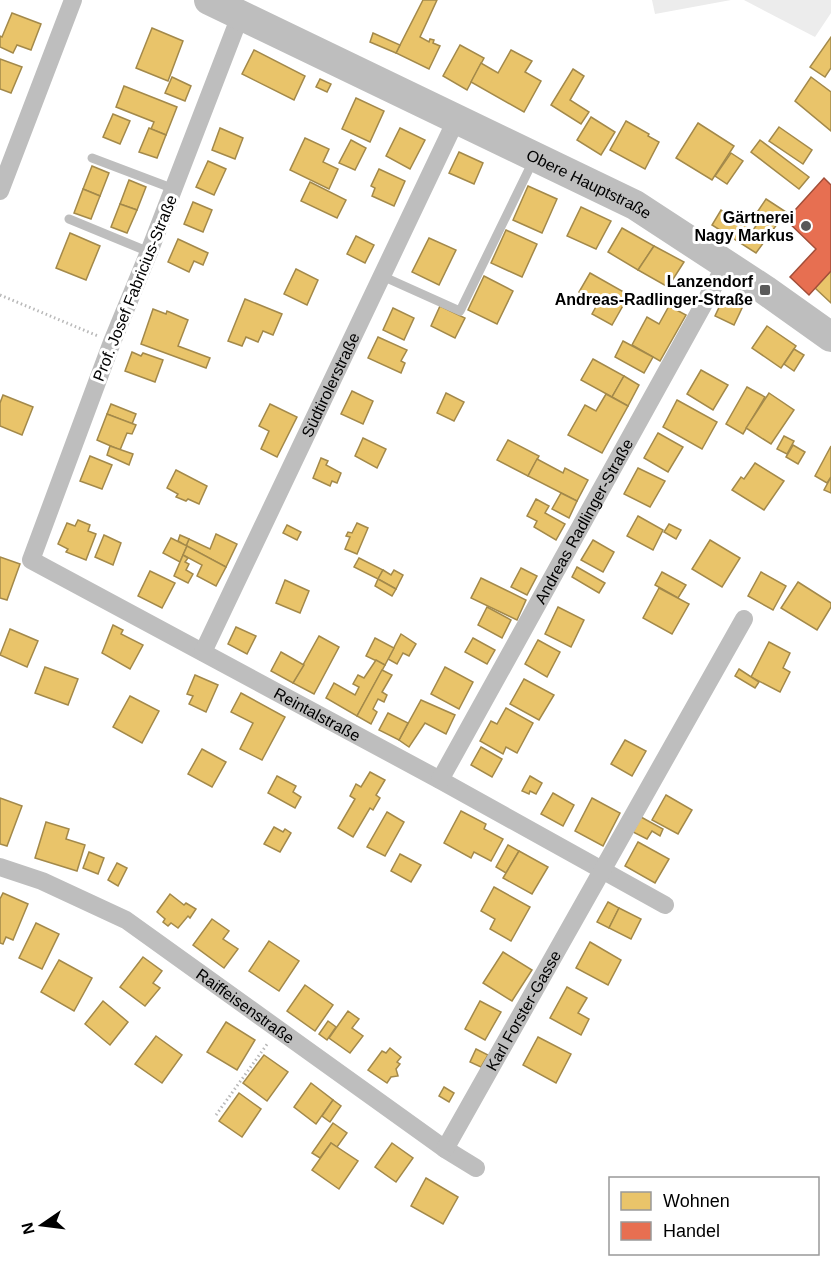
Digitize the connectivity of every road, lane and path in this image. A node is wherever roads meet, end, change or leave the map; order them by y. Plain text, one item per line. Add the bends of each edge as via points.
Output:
1 (73, 0) edge
2 (209, 0) edge
3 (240, 16) junction
4 (457, 118) junction
5 (535, 156) junction
6 (92, 158) dead end
7 (174, 189) junction
8 (0, 190) edge
9 (69, 219) dead end
10 (149, 252) junction
11 (726, 264) junction
12 (382, 276) junction
13 (0, 295) edge
14 (831, 337) edge
15 (112, 342) junction
16 (31, 560) joint
17 (744, 620) dead end
18 (203, 652) junction
19 (441, 780) junction
20 (0, 867) edge
21 (600, 871) junction
22 (665, 905) dead end
23 (264, 1049) dead end
24 (216, 1115) dead end
25 (445, 1149) junction
26 (476, 1168) dead end

1 - 8 street
2 - 3 main road, Obere Hauptstraße
3 - 4 main road, Obere Hauptstraße
3 - 7 street, Prof. Josef Fabricius-Straße
4 - 5 main road, Obere Hauptstraße
4 - 12 street, Südtirolerstraße
5 - 11 main road, Obere Hauptstraße via 635,205
5 - 12 lane via 460,311
6 - 7 lane
7 - 10 street, Prof. Josef Fabricius-Straße
9 - 10 lane
10 - 15 street, Prof. Josef Fabricius-Straße
11 - 14 main road, Obere Hauptstraße
11 - 19 street, Andreas Radlinger-Straße
12 - 18 street, Südtirolerstraße
13 - 15 path
15 - 16 street, Prof. Josef Fabricius-Straße
16 - 18 street, Reintalstraße
17 - 21 street, Karl Forster-Gasse
18 - 19 street, Reintalstraße
19 - 21 street, Reintalstraße
20 - 25 street, Raiffeisenstraße via 42,881 126,920
21 - 22 street
21 - 25 street, Karl Forster-Gasse
23 - 24 path
25 - 26 street, Raiffeisenstraße

